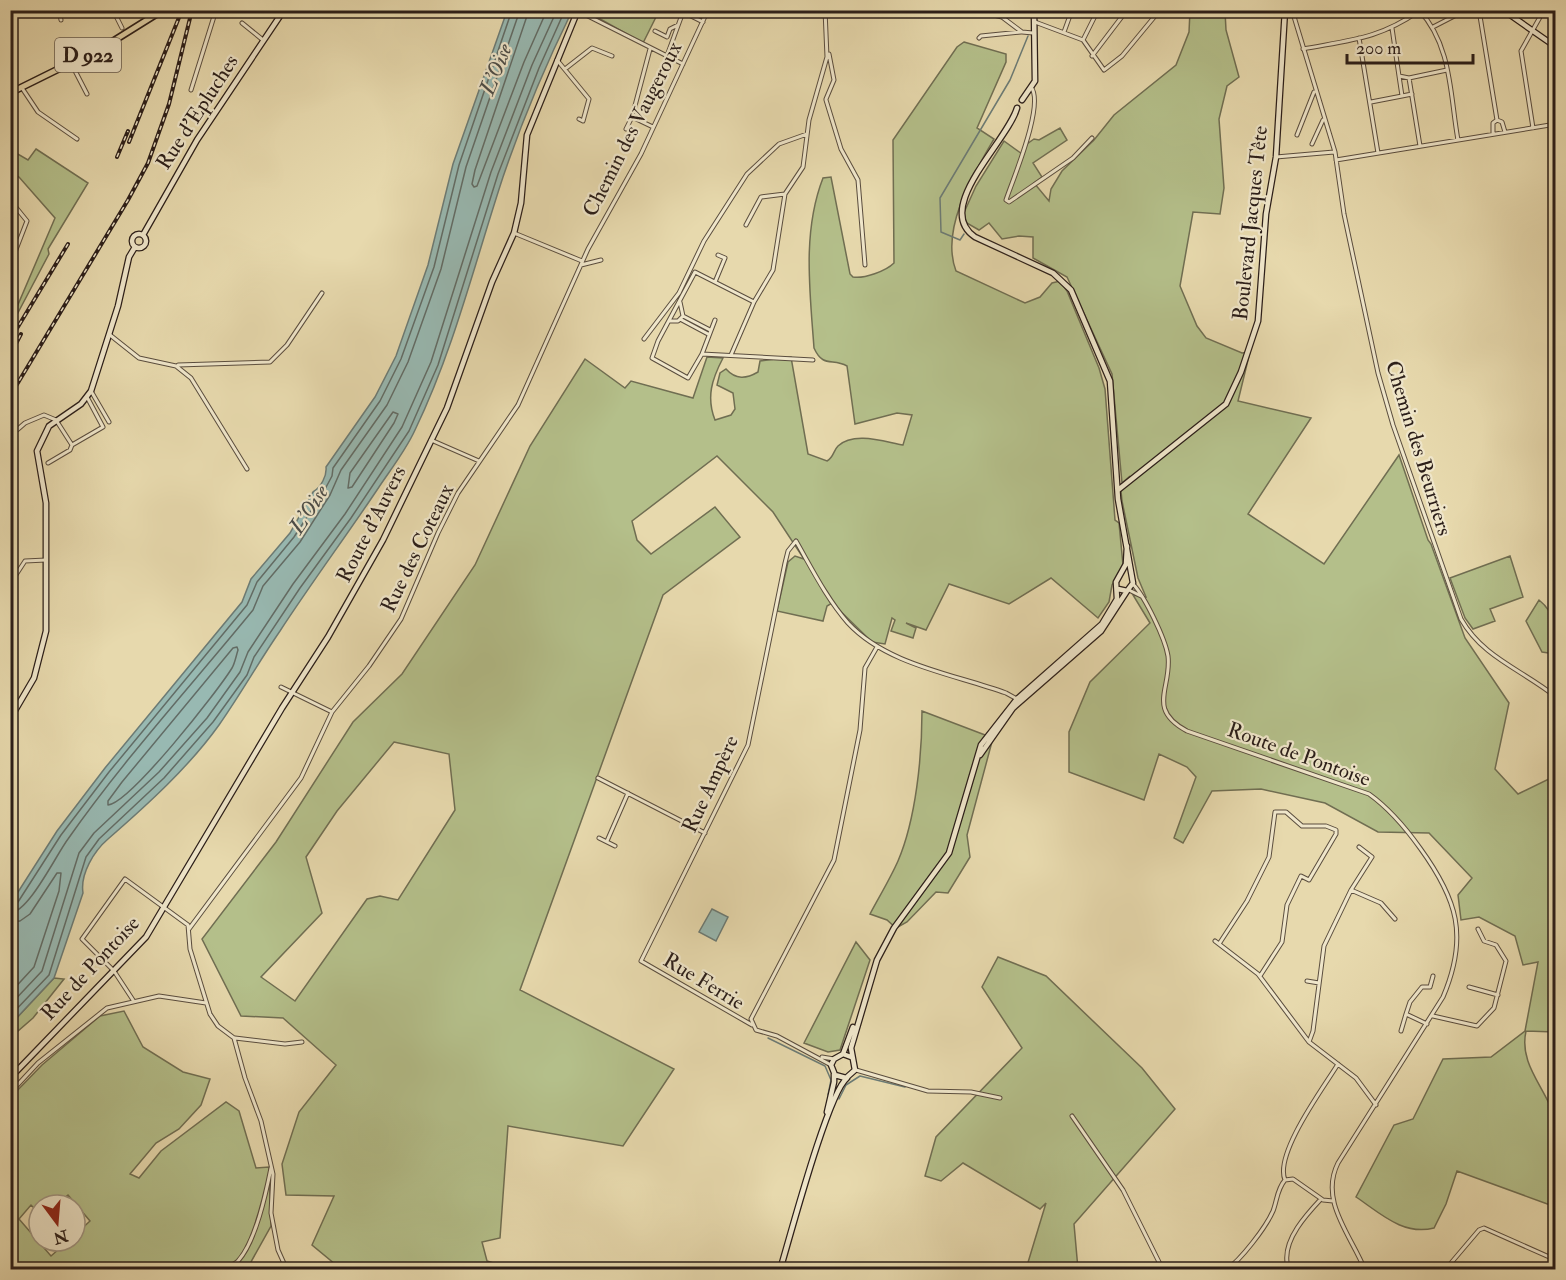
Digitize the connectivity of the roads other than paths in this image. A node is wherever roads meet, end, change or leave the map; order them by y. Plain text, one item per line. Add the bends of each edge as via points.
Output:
1 (59, 10) edge
2 (113, 10) edge
3 (163, 10) edge
4 (216, 10) edge
5 (284, 10) edge
6 (708, 10) edge
7 (825, 10) edge
8 (973, 10) edge
9 (1034, 10) edge
10 (1072, 10) edge
11 (1098, 10) edge
12 (1127, 10) edge
13 (1160, 10) edge
14 (1285, 10) edge
15 (1292, 10) edge
16 (1466, 10) edge
17 (1479, 10) edge
18 (1503, 10) edge
19 (1544, 10) edge
20 (578, 11) edge
21 (683, 11) edge
22 (1419, 11) edge
23 (61, 20) dead end
24 (1034, 21) junction
25 (703, 22) junction
26 (242, 23) dead end
27 (678, 26) junction
28 (1433, 27) junction
29 (122, 28) junction
30 (1392, 28) junction
31 (1531, 30) junction
32 (130, 31) junction
33 (655, 32) dead end
34 (1022, 32) junction
35 (1064, 32) junction
36 (1033, 35) junction
37 (120, 38) junction
38 (979, 38) dead end
39 (1359, 38) junction
40 (263, 40) junction
41 (1083, 40) junction
42 (1556, 47) edge
43 (650, 49) junction
44 (828, 49) junction
45 (1303, 49) junction
46 (668, 53) dead end
47 (612, 56) dead end
48 (1092, 56) junction
49 (557, 60) junction
50 (71, 63) junction
51 (682, 64) junction
52 (564, 69) junction
53 (1447, 70) junction
54 (1399, 76) junction
55 (1409, 78) junction
56 (1031, 87) junction
57 (22, 88) junction
58 (191, 90) dead end
59 (1315, 91) junction
60 (10, 93) edge
61 (87, 94) dead end
62 (1412, 94) junction
63 (1402, 96) junction
64 (815, 98) junction
65 (826, 100) junction
66 (1371, 102) junction
67 (632, 117) junction
68 (1323, 118) junction
69 (579, 119) dead end
70 (1497, 120) junction
71 (1556, 124) edge
72 (653, 127) junction
73 (1533, 128) junction
74 (626, 129) dead end
75 (1505, 132) junction
76 (807, 134) junction
77 (1493, 134) junction
78 (1297, 135) dead end
79 (1092, 138) dead end
80 (77, 139) dead end
81 (1458, 140) junction
82 (1312, 144) dead end
83 (1420, 146) junction
84 (1335, 152) junction
85 (1378, 153) junction
86 (1276, 157) junction
87 (1336, 160) junction
88 (785, 194) junction
89 (10, 200) edge
90 (747, 225) dead end
91 (514, 233) junction
92 (143, 235) junction
93 (135, 247) junction
94 (718, 255) dead end
95 (601, 260) dead end
96 (581, 263) junction
97 (10, 265) edge
98 (864, 265) dead end
99 (715, 282) junction
100 (322, 293) dead end
101 (680, 302) junction
102 (754, 302) junction
103 (682, 318) junction
104 (715, 320) dead end
105 (669, 321) junction
106 (710, 330) junction
107 (708, 334) junction
108 (110, 335) junction
109 (644, 339) dead end
110 (702, 354) junction
111 (731, 355) junction
112 (813, 360) dead end
113 (176, 366) junction
114 (91, 391) junction
115 (87, 397) junction
116 (56, 420) junction
117 (109, 422) dead end
118 (10, 436) edge
119 (431, 440) junction
120 (72, 446) junction
121 (479, 462) junction
122 (48, 463) dead end
123 (248, 469) dead end
124 (1118, 490) junction
125 (1127, 546) junction
126 (46, 560) junction
127 (1122, 576) junction
128 (1132, 581) junction
129 (10, 584) edge
130 (1118, 589) junction
131 (1128, 591) junction
132 (1142, 598) junction
133 (877, 646) junction
134 (281, 687) dead end
135 (291, 692) junction
136 (1556, 697) edge
137 (1018, 701) junction
138 (332, 712) junction
139 (10, 719) edge
140 (598, 778) dead end
141 (628, 794) junction
142 (220, 812) joint
143 (705, 833) junction
144 (600, 838) dead end
145 (607, 841) junction
146 (615, 846) dead end
147 (1359, 847) dead end
148 (1351, 890) junction
149 (164, 908) junction
150 (1395, 919) dead end
151 (189, 928) junction
152 (1478, 930) dead end
153 (641, 961) joint
154 (114, 971) junction
155 (1260, 976) junction
156 (1433, 976) dead end
157 (1307, 981) dead end
158 (1319, 983) junction
159 (1469, 987) dead end
160 (1498, 995) junction
161 (133, 1000) junction
162 (206, 1003) junction
163 (862, 1005) junction
164 (1406, 1014) junction
165 (1433, 1016) junction
166 (1427, 1024) junction
167 (753, 1025) junction
168 (1401, 1030) dead end
169 (234, 1038) junction
170 (302, 1042) dead end
171 (1309, 1042) junction
172 (843, 1054) junction
173 (820, 1057) junction
174 (851, 1057) junction
175 (834, 1059) junction
176 (1338, 1064) junction
177 (831, 1065) junction
178 (855, 1070) junction
179 (833, 1072) junction
180 (849, 1077) junction
181 (10, 1078) edge
182 (10, 1093) edge
183 (1000, 1098) dead end
184 (1376, 1105) junction
185 (1072, 1116) dead end
186 (823, 1129) junction
187 (272, 1163) junction
188 (1285, 1180) junction
189 (1321, 1199) junction
190 (1333, 1201) junction
191 (1556, 1260) edge
192 (221, 1269) edge
193 (287, 1269) edge
194 (780, 1269) edge
195 (1163, 1269) edge
196 (1226, 1269) edge
197 (1282, 1269) edge
198 (1365, 1269) edge
199 (1445, 1269) edge

1 - 23 street
2 - 29 street
3 - 32 main road, D 922
4 - 58 street
5 - 40 main road, Rue d'Epluches
6 - 25 street, Chemin des Vaugeroux
7 - 44 street
8 - 34 street via 1002,17
9 - 24 main road
10 - 35 street
11 - 41 street
12 - 48 street
13 - 48 street via 1106,70
14 - 86 main road, Boulevard Jacques Tête
15 - 45 street, Chemin des Beurriers
16 - 28 street
17 - 70 street
18 - 31 main road
19 - 31 street
20 - 43 street
20 - 49 main road, Route d'Auvers
21 - 25 street
21 - 27 street
22 - 28 street
22 - 30 street
24 - 35 street
24 - 36 main road
25 - 51 street, Chemin des Vaugeroux
26 - 40 street
27 - 33 street via 670,29 667,37
27 - 46 street
28 - 53 street
29 - 32 street
29 - 37 street
30 - 39 street
30 - 54 street
31 - 42 main road
31 - 73 street via 1521,51
32 - 37 main road, D 922
34 - 36 street
34 - 38 street
35 - 41 street
36 - 56 main road
37 - 50 main road, D 922
39 - 45 street
39 - 66 street
40 - 92 main road, Rue d'Epluches via 197,140
41 - 48 street
43 - 51 street
43 - 67 street
44 - 64 street
44 - 65 street via 834,80
45 - 59 street, Chemin des Beurriers
47 - 52 street via 592,48
49 - 52 street
49 - 91 main road, Route d'Auvers via 527,135
50 - 57 main road, D 922
50 - 61 street
51 - 72 street, Chemin des Vaugeroux
52 - 69 street via 589,99 583,121
53 - 55 street
53 - 81 street
54 - 55 street
54 - 63 street
55 - 62 street
56 - 79 street via 1034,116 1006,200 1009,202 1072,158
56 - 124 main road via 961,207 961,219 966,230 1053,273 1067,284 1108,376
57 - 60 main road, D 922
57 - 80 street via 38,112
59 - 68 street, Chemin des Beurriers
59 - 78 street
62 - 63 street
62 - 83 street
63 - 66 street
64 - 65 street
64 - 76 street
65 - 98 street via 841,149 858,180
66 - 85 street
67 - 72 street
67 - 74 street
68 - 82 street
68 - 84 street, Chemin des Beurriers
70 - 75 street via 1502,122
70 - 77 street via 1493,123
71 - 73 street
72 - 96 street, Chemin des Vaugeroux
73 - 75 street
75 - 77 street
76 - 88 street via 803,167
76 - 109 street via 779,144 747,174 704,241 680,293
77 - 81 street
81 - 83 street
83 - 85 street
84 - 86 street
84 - 87 street, Chemin des Beurriers
85 - 87 street
86 - 124 main road, Boulevard Jacques Tête via 1266,214 1258,321 1230,399 1199,429
87 - 136 street, Chemin des Beurriers via 1344,214 1384,394 1461,619 1484,648
88 - 90 street via 761,197
88 - 102 street via 773,270
89 - 97 street via 27,221
91 - 96 street
91 - 119 main road, Route d'Auvers via 492,282 456,386
92 - 93 main road via 134,236
92 - 93 main road via 145,245
93 - 108 main road via 129,257
94 - 99 street via 725,258
95 - 96 street
96 - 121 street, Rue des Coteaux via 518,405
99 - 101 street via 696,272
99 - 102 street
100 - 113 street via 287,345 270,362
101 - 103 street
101 - 105 street
102 - 111 street
103 - 105 street
103 - 106 street
103 - 107 street
104 - 106 street
105 - 110 street via 652,358 688,378
106 - 107 street
107 - 110 street
108 - 113 street via 139,358
108 - 114 main road
110 - 111 street
111 - 112 street
113 - 123 street via 194,383
114 - 115 main road
114 - 117 street
115 - 116 main road
115 - 120 street via 103,427
116 - 118 street via 44,415 35,417
116 - 120 street
116 - 126 main road via 45,432 37,451 46,503
119 - 121 street
119 - 135 main road, Route d'Auvers via 366,571
120 - 122 street
121 - 138 street, Rue des Coteaux via 438,532 401,619
124 - 125 main road
125 - 127 main road
125 - 128 main road
126 - 129 street via 25,561
126 - 139 main road via 46,631 39,663
127 - 128 main road
127 - 130 main road via 1117,581
128 - 131 main road
128 - 132 street, Route de Pontoise
130 - 131 main road
130 - 137 main road via 1115,604 1098,628
131 - 132 street
131 - 137 main road via 1096,636
132 - 165 street, Route de Pontoise via 1166,648 1163,702 1174,722 1187,730 1369,794 1392,813 1433,867 1452,900 1458,935 1453,971
133 - 137 street via 1010,694
133 - 143 street, Rue Ampère via 858,633 832,602 796,541 786,556 748,745
133 - 167 street via 865,668 860,730 834,860 752,1018
134 - 135 street
135 - 138 street
135 - 142 main road, Route d'Auvers
137 - 163 main road via 983,745 949,853 887,940
138 - 151 street, Rue des Coteaux via 305,772
140 - 141 street
141 - 143 street
141 - 145 street
142 - 149 main road, Rue de Pontoise
143 - 153 street, Rue Ampère
144 - 145 street
145 - 146 street
147 - 148 street via 1372,856
148 - 150 street via 1381,903
148 - 158 street via 1324,946
149 - 151 street
149 - 154 main road, Rue de Pontoise via 146,937
149 - 154 street via 125,879 82,937
151 - 162 street via 190,950
152 - 160 street via 1484,940 1496,945 1506,961
153 - 167 street, Rue Ferrie
154 - 161 street
154 - 181 main road, Rue de Pontoise
155 - 155 street via 1217,942 1247,901 1269,857 1275,812 1286,812 1304,827 1326,826 1336,833 1310,880 1301,876 1287,905 1282,942
155 - 171 street
156 - 164 street via 1430,987 1422,987
157 - 158 street
158 - 171 street
159 - 160 street
160 - 165 street via 1492,1011 1477,1026
161 - 162 street via 173,996
161 - 182 street via 101,1011 38,1063
162 - 169 street via 213,1020
163 - 172 main road
163 - 174 main road
164 - 166 street
164 - 168 street
165 - 166 street, Route de Pontoise
166 - 184 street, Route de Pontoise
167 - 173 street, Rue Ferrie
169 - 170 street
169 - 187 street
171 - 176 street
172 - 174 main road
172 - 175 main road
173 - 175 street
173 - 177 street
174 - 178 main road
175 - 177 main road
176 - 184 street via 1362,1084
176 - 188 street via 1286,1154 1282,1171
177 - 179 main road
178 - 180 main road
178 - 183 street via 928,1091 971,1092
179 - 180 main road via 840,1078
179 - 186 main road
180 - 186 main road via 839,1087
184 - 190 street, Route de Pontoise via 1334,1172 1330,1188
185 - 195 street via 1123,1190
186 - 194 main road
187 - 192 street via 263,1208 243,1251 237,1262
187 - 193 street via 271,1213 278,1251
188 - 189 street via 1294,1180
188 - 196 street via 1271,1215 1246,1250
189 - 190 street
189 - 197 street via 1302,1219
190 - 198 street
191 - 199 street via 1484,1228

